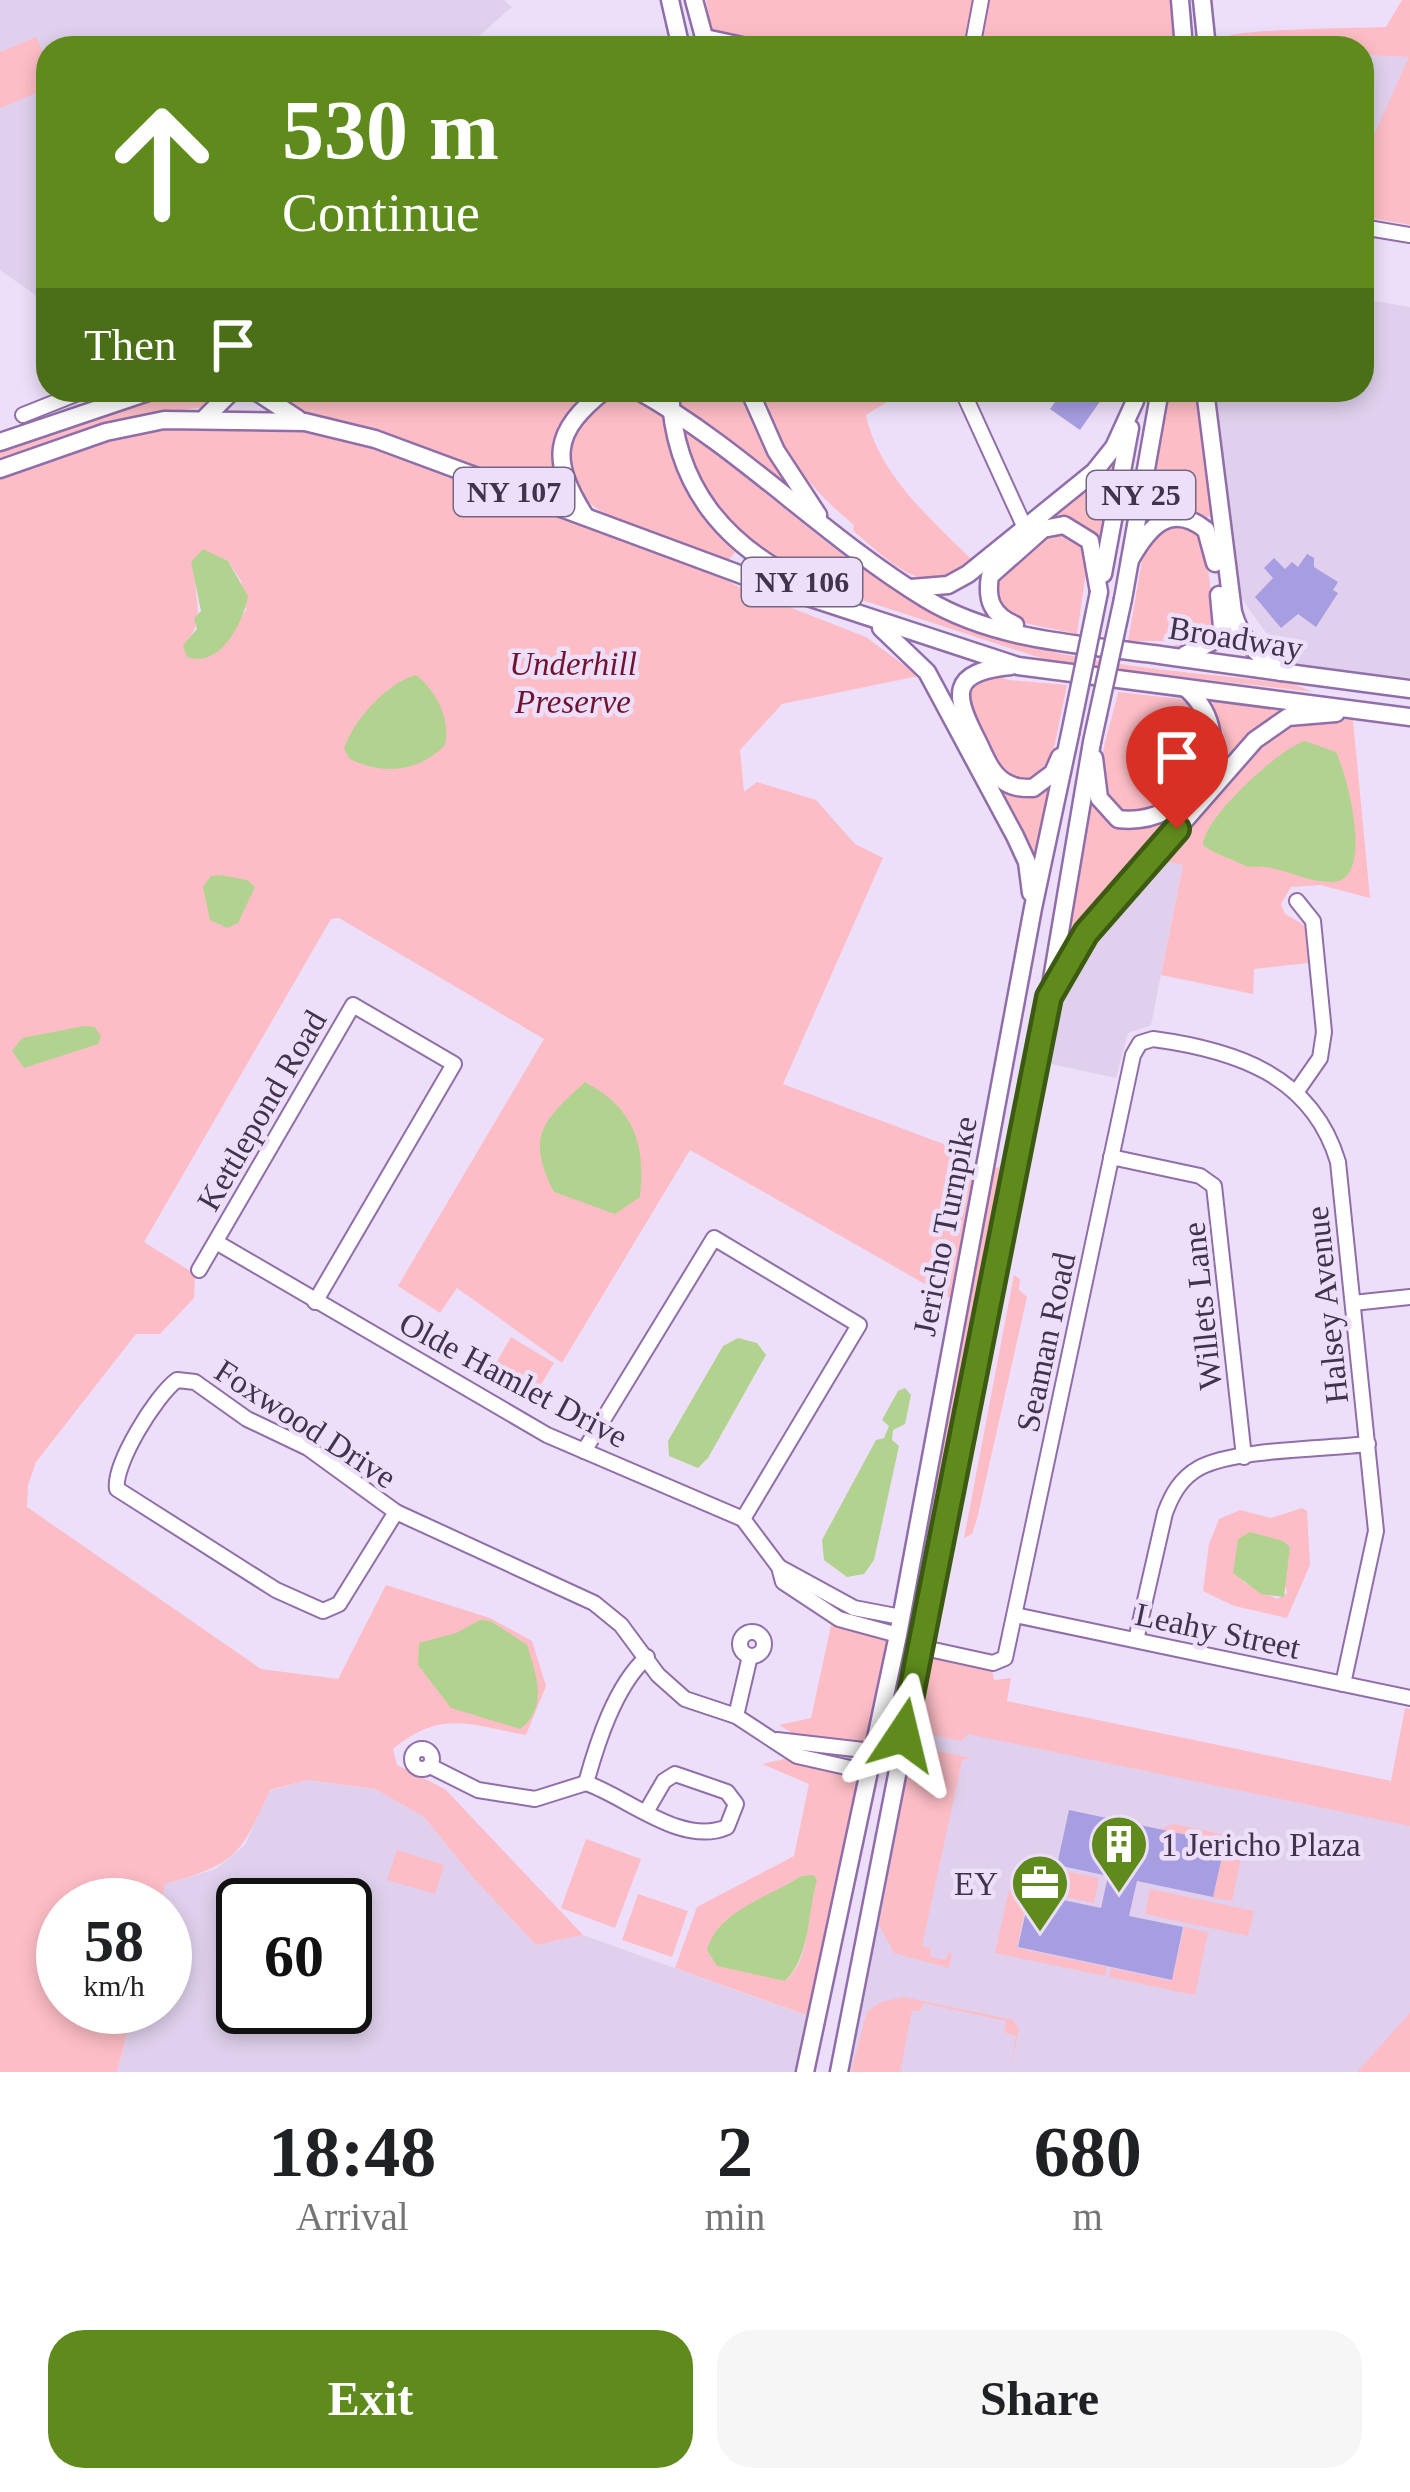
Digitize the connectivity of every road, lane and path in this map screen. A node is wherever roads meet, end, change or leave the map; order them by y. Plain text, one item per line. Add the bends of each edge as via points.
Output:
1 (670, 0) edge
2 (694, 0) edge
3 (981, 0) edge
4 (1180, 0) edge
5 (1202, 0) edge
6 (678, 36) edge
7 (704, 36) edge
8 (974, 36) edge
9 (1183, 36) edge
10 (1206, 36) edge
11 (1374, 229) edge
12 (1410, 235) edge
13 (57, 402) edge
14 (104, 402) edge
15 (119, 402) edge
16 (221, 402) edge
17 (273, 402) edge
18 (590, 402) edge
19 (657, 402) edge
20 (670, 402) edge
21 (754, 402) edge
22 (967, 402) edge
23 (1134, 402) edge
24 (1136, 402) edge
25 (1158, 402) edge
26 (1207, 402) edge
27 (101, 408) junction
28 (670, 410) junction
29 (23, 416) dead end
30 (206, 418) junction
31 (304, 422) junction
32 (0, 442) edge
33 (0, 469) edge
34 (586, 517) junction
35 (825, 526) junction
36 (1025, 528) junction
37 (1130, 560) junction
38 (910, 588) junction
39 (1099, 592) junction
40 (860, 614) junction
41 (1054, 643) junction
42 (1174, 656) junction
43 (1018, 666) junction
44 (1287, 676) junction
45 (1100, 679) junction
46 (1187, 689) junction
47 (1410, 689) edge
48 (1352, 709) junction
49 (1410, 717) edge
50 (1070, 734) junction
51 (1092, 742) junction
52 (1297, 901) dead end
53 (1033, 908) junction
54 (1049, 997) junction
55 (1147, 1040) joint
56 (1002, 1081) junction
57 (1029, 1088) junction
58 (1297, 1091) junction
59 (1112, 1157) junction
60 (216, 1243) junction
61 (199, 1270) dead end
62 (1410, 1297) edge
63 (315, 1302) junction
64 (1353, 1303) junction
65 (1368, 1444) junction
66 (584, 1451) junction
67 (1244, 1457) junction
68 (396, 1512) junction
69 (743, 1519) junction
70 (1015, 1615) junction
71 (900, 1626) junction
72 (1136, 1640) junction
73 (920, 1647) junction
74 (750, 1655) dead end
75 (647, 1657) junction
76 (1343, 1684) junction
77 (1410, 1698) edge
78 (736, 1716) junction
79 (777, 1740) junction
80 (872, 1751) junction
81 (430, 1766) dead end
82 (868, 1772) junction
83 (586, 1784) junction
84 (646, 1812) junction
85 (805, 2072) edge
86 (839, 2072) edge

1 - 6 main road
2 - 7 main road
3 - 8 street
4 - 9 main road
5 - 10 main road
11 - 12 street
13 - 29 street
14 - 27 street
15 - 27 main road
16 - 30 main road
17 - 31 main road
18 - 34 main road via 562,440 562,474
19 - 28 main road
20 - 28 main road, NY 106
21 - 35 main road, NY 106
22 - 36 street
23 - 36 main road via 1094,472
24 - 39 main road, Jericho Turnpike / NY 25
25 - 37 main road, Jericho Turnpike / NY 25
26 - 44 main road via 1237,627
27 - 32 main road
28 - 35 main road
28 - 45 main road, NY 106 via 703,501 734,542 770,568 873,609
30 - 31 main road, NY 107
30 - 33 main road, NY 107 via 131,426
31 - 34 main road, NY 107
34 - 40 main road, NY 107
35 - 38 main road, NY 106
36 - 38 main road via 948,585
37 - 42 main road via 1162,518 1194,520 1210,537 1220,634 1212,645
37 - 51 main road, Jericho Turnpike / NY 25, bridge
38 - 41 main road, NY 106 via 983,626
39 - 41 main road via 1090,541 1064,525 1043,530 996,567 987,592 998,617
39 - 50 main road, Jericho Turnpike / NY 25, bridge
40 - 43 main road, NY 107
40 - 53 main road via 927,672 1022,850
41 - 42 main road, Broadway / NY 106
42 - 44 main road, Broadway / NY 106
43 - 45 main road, NY 107
43 - 50 main road via 978,670 959,693 995,774 1033,788 1053,773
44 - 47 main road, Broadway / NY 106
45 - 46 main road, NY 106
46 - 48 main road, NY 106
46 - 51 main road via 1214,723 1212,751 1196,785 1162,813 1136,821 1107,811
48 - 49 main road, NY 106
48 - 54 main road via 1288,717 1255,740 1086,933
50 - 53 main road, Jericho Turnpike / NY 25
51 - 54 main road, Jericho Turnpike / NY 25
52 - 58 street via 1313,921 1324,1032 1319,1058
53 - 56 main road, Jericho Turnpike / NY 25
54 - 57 main road, Jericho Turnpike / NY 25
55 - 58 street, Halsey Avenue via 1243,1058
55 - 59 street, Seaman Road via 1133,1055
56 - 57 main road
56 - 71 main road, Jericho Turnpike / NY 25
57 - 73 main road, Jericho Turnpike / NY 25
58 - 64 street, Halsey Avenue via 1338,1162
59 - 67 street, Willets Lane via 1214,1186
59 - 70 street, Seaman Road
60 - 61 street, Kettlepond Road
60 - 63 street, Olde Hamlet Drive
60 - 63 street, Kettlepond Road via 353,1005 454,1064
62 - 64 street
63 - 66 street, Olde Hamlet Drive
64 - 65 street, Halsey Avenue
65 - 67 street
65 - 76 street, Halsey Avenue via 1376,1531
66 - 69 street, Olde Hamlet Drive
66 - 69 street via 714,1238 859,1325
67 - 72 street via 1201,1467 1172,1495
68 - 68 street, Foxwood Drive via 308,1448 187,1380 164,1392 116,1474 122,1497 323,1611 339,1604
68 - 75 street, Foxwood Drive via 594,1604
69 - 71 street via 778,1568
70 - 72 street, Leahy Street
70 - 73 street, Seaman Road via 1001,1661
71 - 80 main road, Jericho Turnpike / NY 25
72 - 76 street, Leahy Street
73 - 86 main road, Jericho Turnpike / NY 25
74 - 78 street
75 - 78 street, Foxwood Drive via 685,1699
75 - 83 street via 616,1706
76 - 77 street, Leahy Street
78 - 79 street, Foxwood Drive
79 - 80 street, Foxwood Drive
79 - 82 street, Foxwood Drive via 797,1756
80 - 82 main road, Jericho Turnpike / NY 25
81 - 83 street via 478,1790 535,1799
82 - 85 main road, Jericho Turnpike / NY 25
83 - 84 street
84 - 84 street via 719,1831 736,1804 727,1792 675,1774

